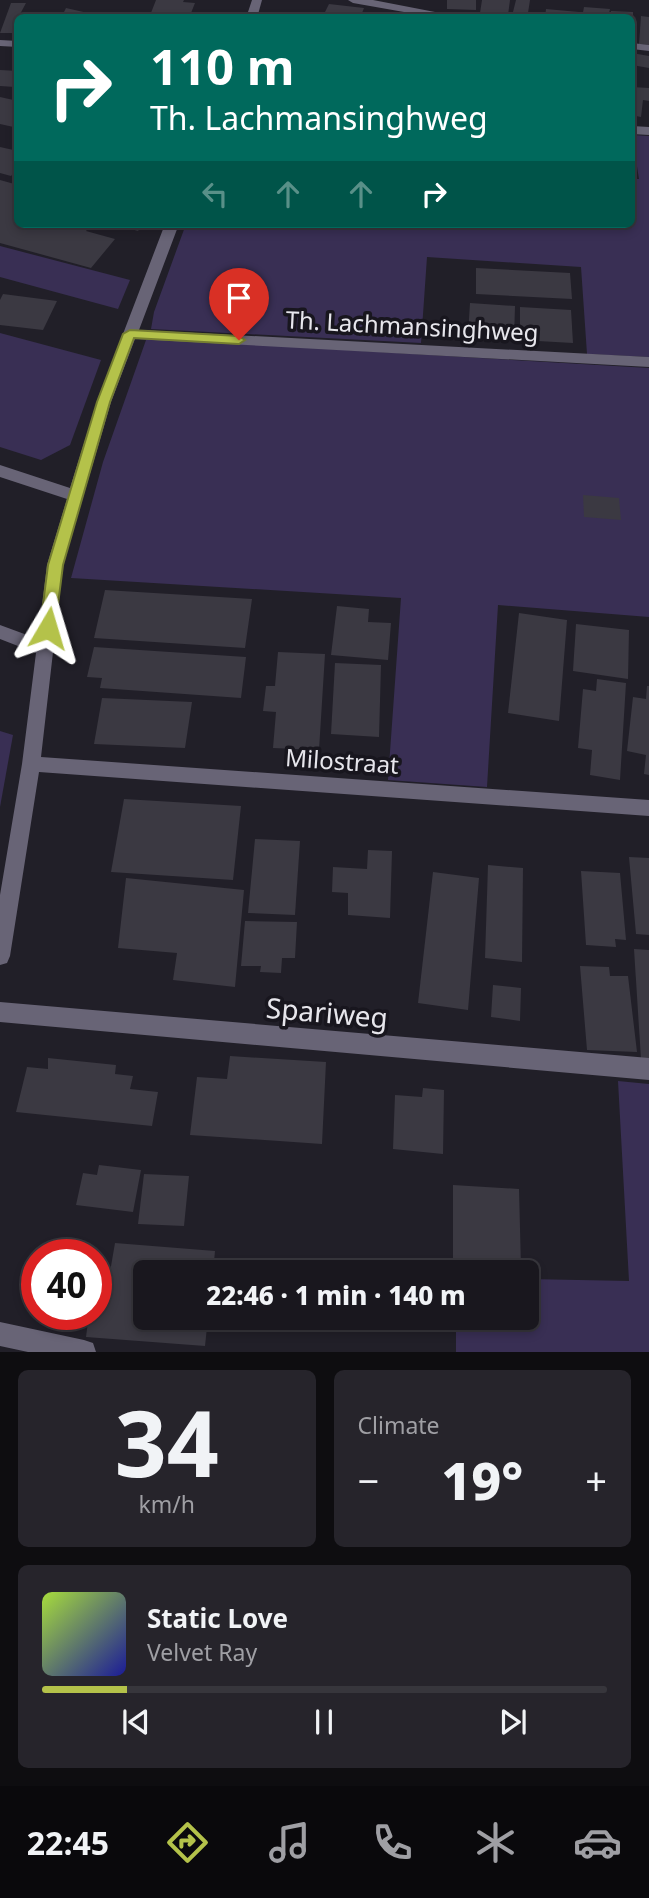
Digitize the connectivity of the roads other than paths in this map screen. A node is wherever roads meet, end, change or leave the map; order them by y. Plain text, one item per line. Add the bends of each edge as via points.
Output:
1 (353, 0) edge
2 (437, 14) edge
3 (170, 228) edge
4 (130, 334) junction
5 (649, 362) edge
6 (0, 471) edge
7 (76, 496) junction
8 (0, 632) edge
9 (45, 649) junction
10 (32, 764) junction
11 (649, 808) edge
12 (0, 956) edge
13 (0, 1013) edge
14 (649, 1069) edge
15 (0, 1334) edge
16 (84, 1352) edge

1 - 2 street
3 - 4 street
4 - 5 street, Th. Lachmansinghweg
4 - 7 street
6 - 7 street
7 - 9 street via 55,565
8 - 9 street
9 - 10 street
10 - 11 street, Milostraat
10 - 12 street
13 - 14 street, Spariweg
15 - 16 street

